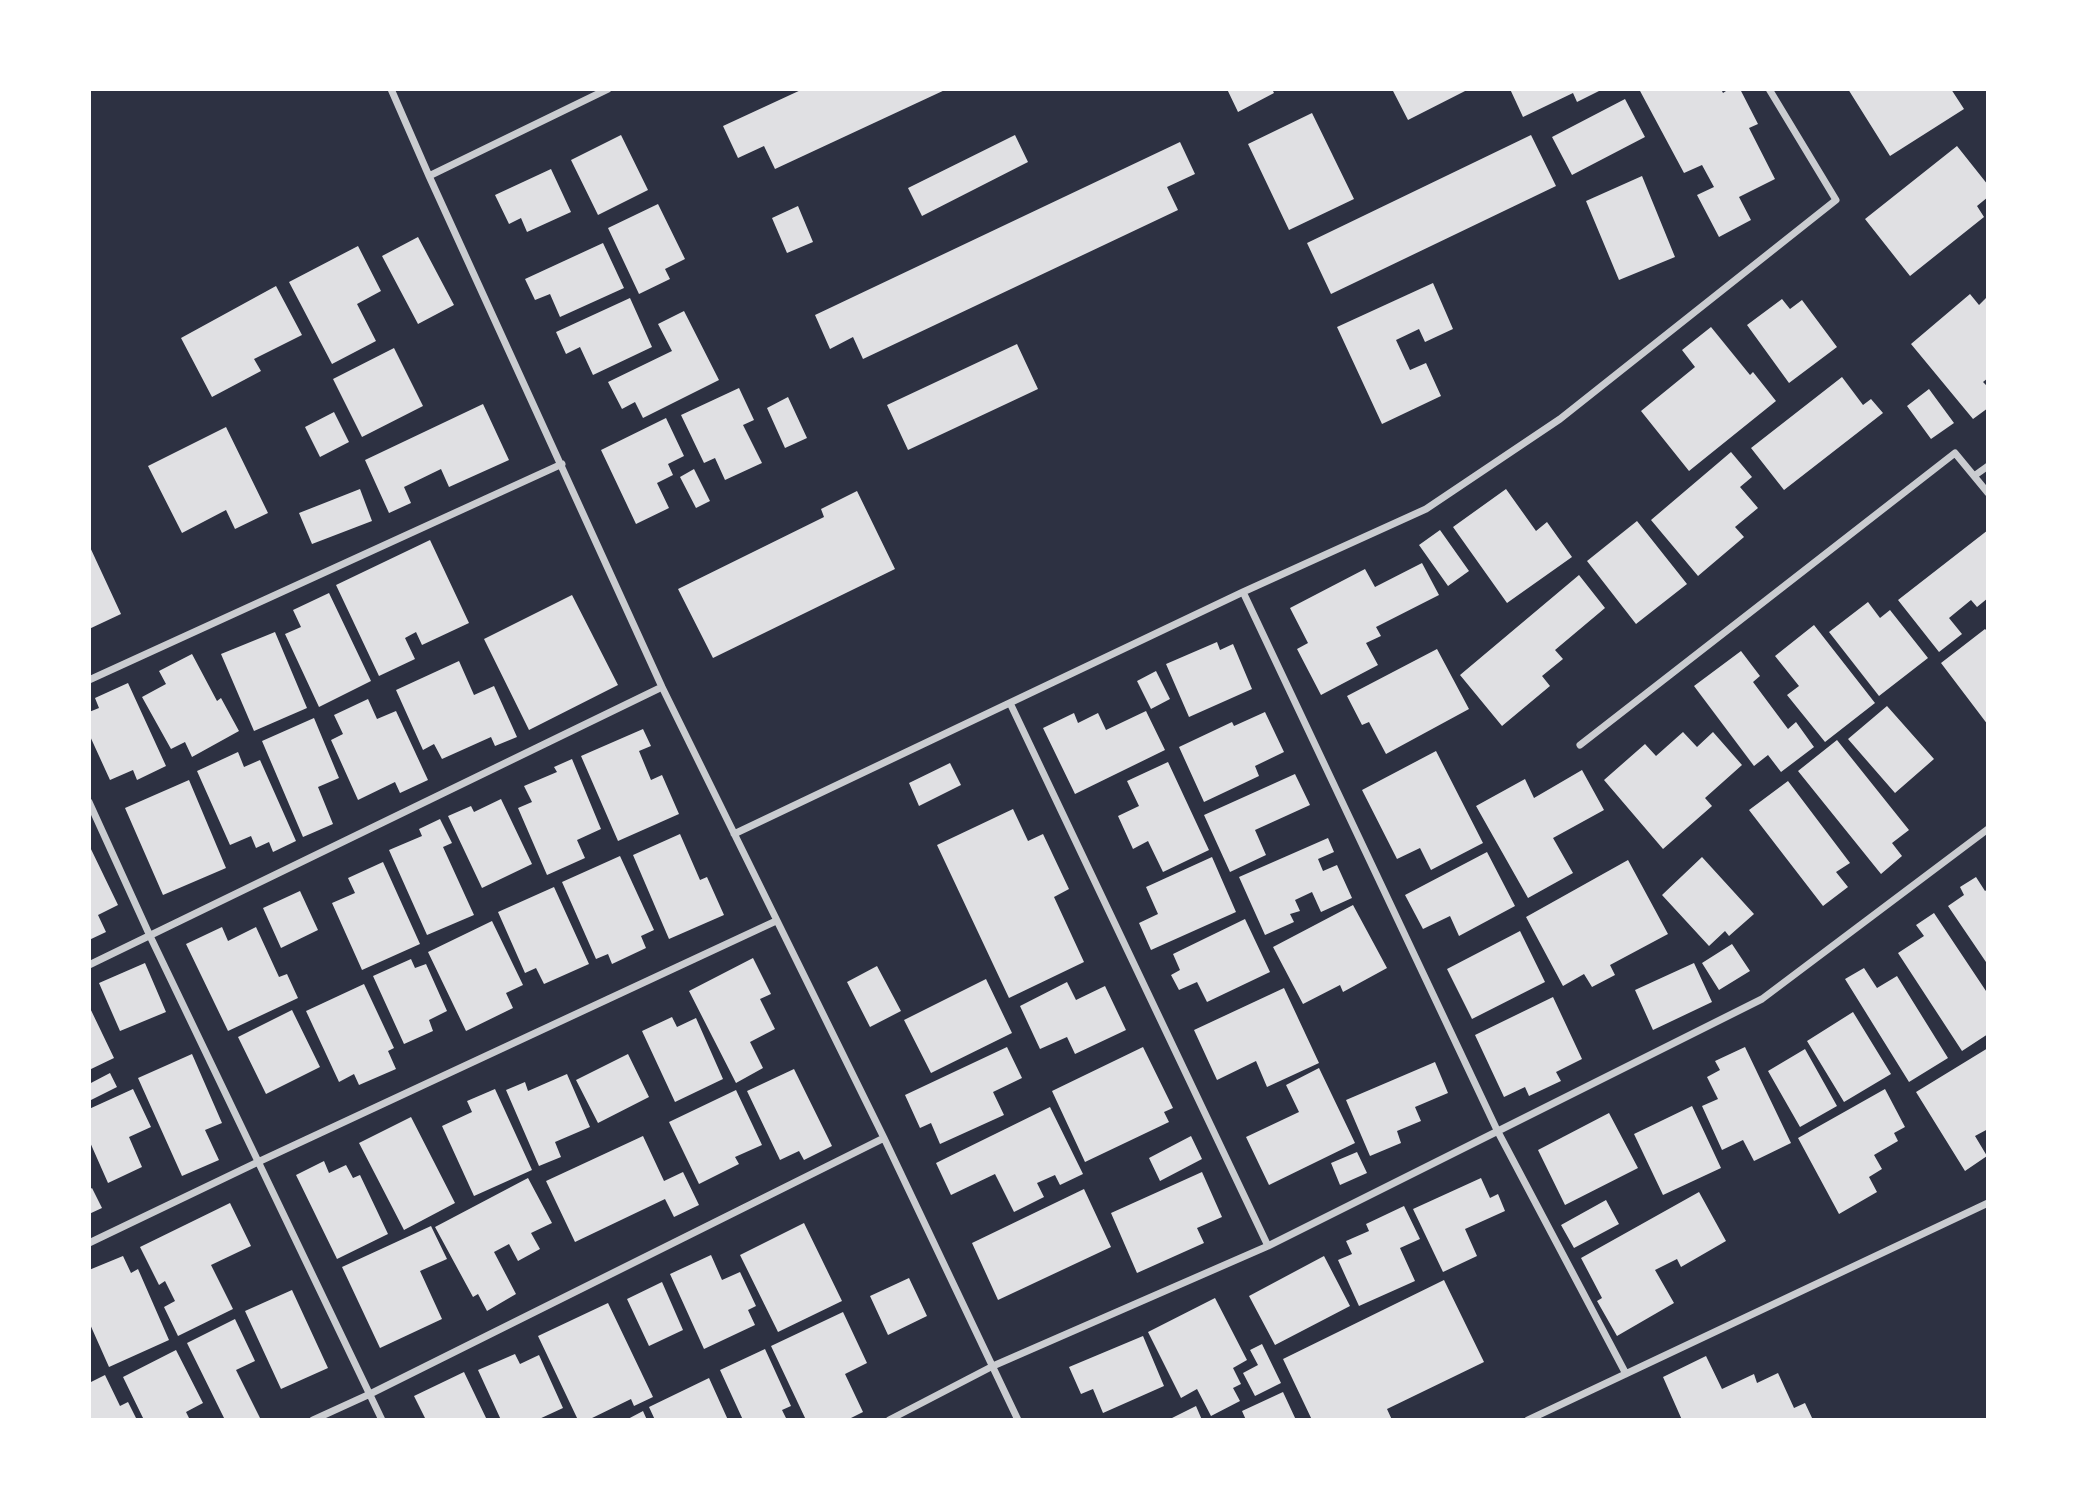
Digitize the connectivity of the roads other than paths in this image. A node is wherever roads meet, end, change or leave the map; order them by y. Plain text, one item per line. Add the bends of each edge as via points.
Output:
1 (391, 89) edge
2 (608, 89) edge
3 (1769, 89) edge
4 (429, 176) junction
5 (562, 464) junction
6 (1988, 466) edge
7 (1974, 476) junction
8 (1988, 493) edge
9 (1243, 592) junction
10 (89, 680) edge
11 (662, 687) junction
12 (1010, 703) junction
13 (1580, 745) dead end
14 (89, 802) edge
15 (1988, 829) edge
16 (734, 834) junction
17 (776, 921) junction
18 (150, 936) junction
19 (89, 965) edge
20 (1497, 1130) junction
21 (884, 1138) junction
22 (258, 1162) junction
23 (1988, 1203) edge
24 (89, 1243) edge
25 (1268, 1246) junction
26 (993, 1366) junction
27 (1626, 1374) junction
28 (370, 1394) junction
29 (1529, 1419) edge
30 (313, 1420) edge
31 (382, 1420) edge
32 (889, 1420) edge
33 (1018, 1420) edge

1 - 4 street
2 - 4 street
3 - 9 street via 1836,200 1560,419 1426,509
4 - 5 street
5 - 10 street
5 - 11 street
6 - 7 street
7 - 8 street
7 - 13 street via 1955,453
9 - 12 street
9 - 20 street
11 - 16 street
11 - 18 street
12 - 16 street
12 - 25 street
14 - 18 street
15 - 20 street via 1762,999
16 - 17 street
17 - 21 street
17 - 22 street
18 - 19 street
18 - 22 street
20 - 25 street
20 - 27 street
21 - 26 street
21 - 28 street
22 - 24 street
22 - 28 street
23 - 27 street
25 - 26 street
26 - 32 street
26 - 33 street
27 - 29 street
28 - 30 street
28 - 31 street

